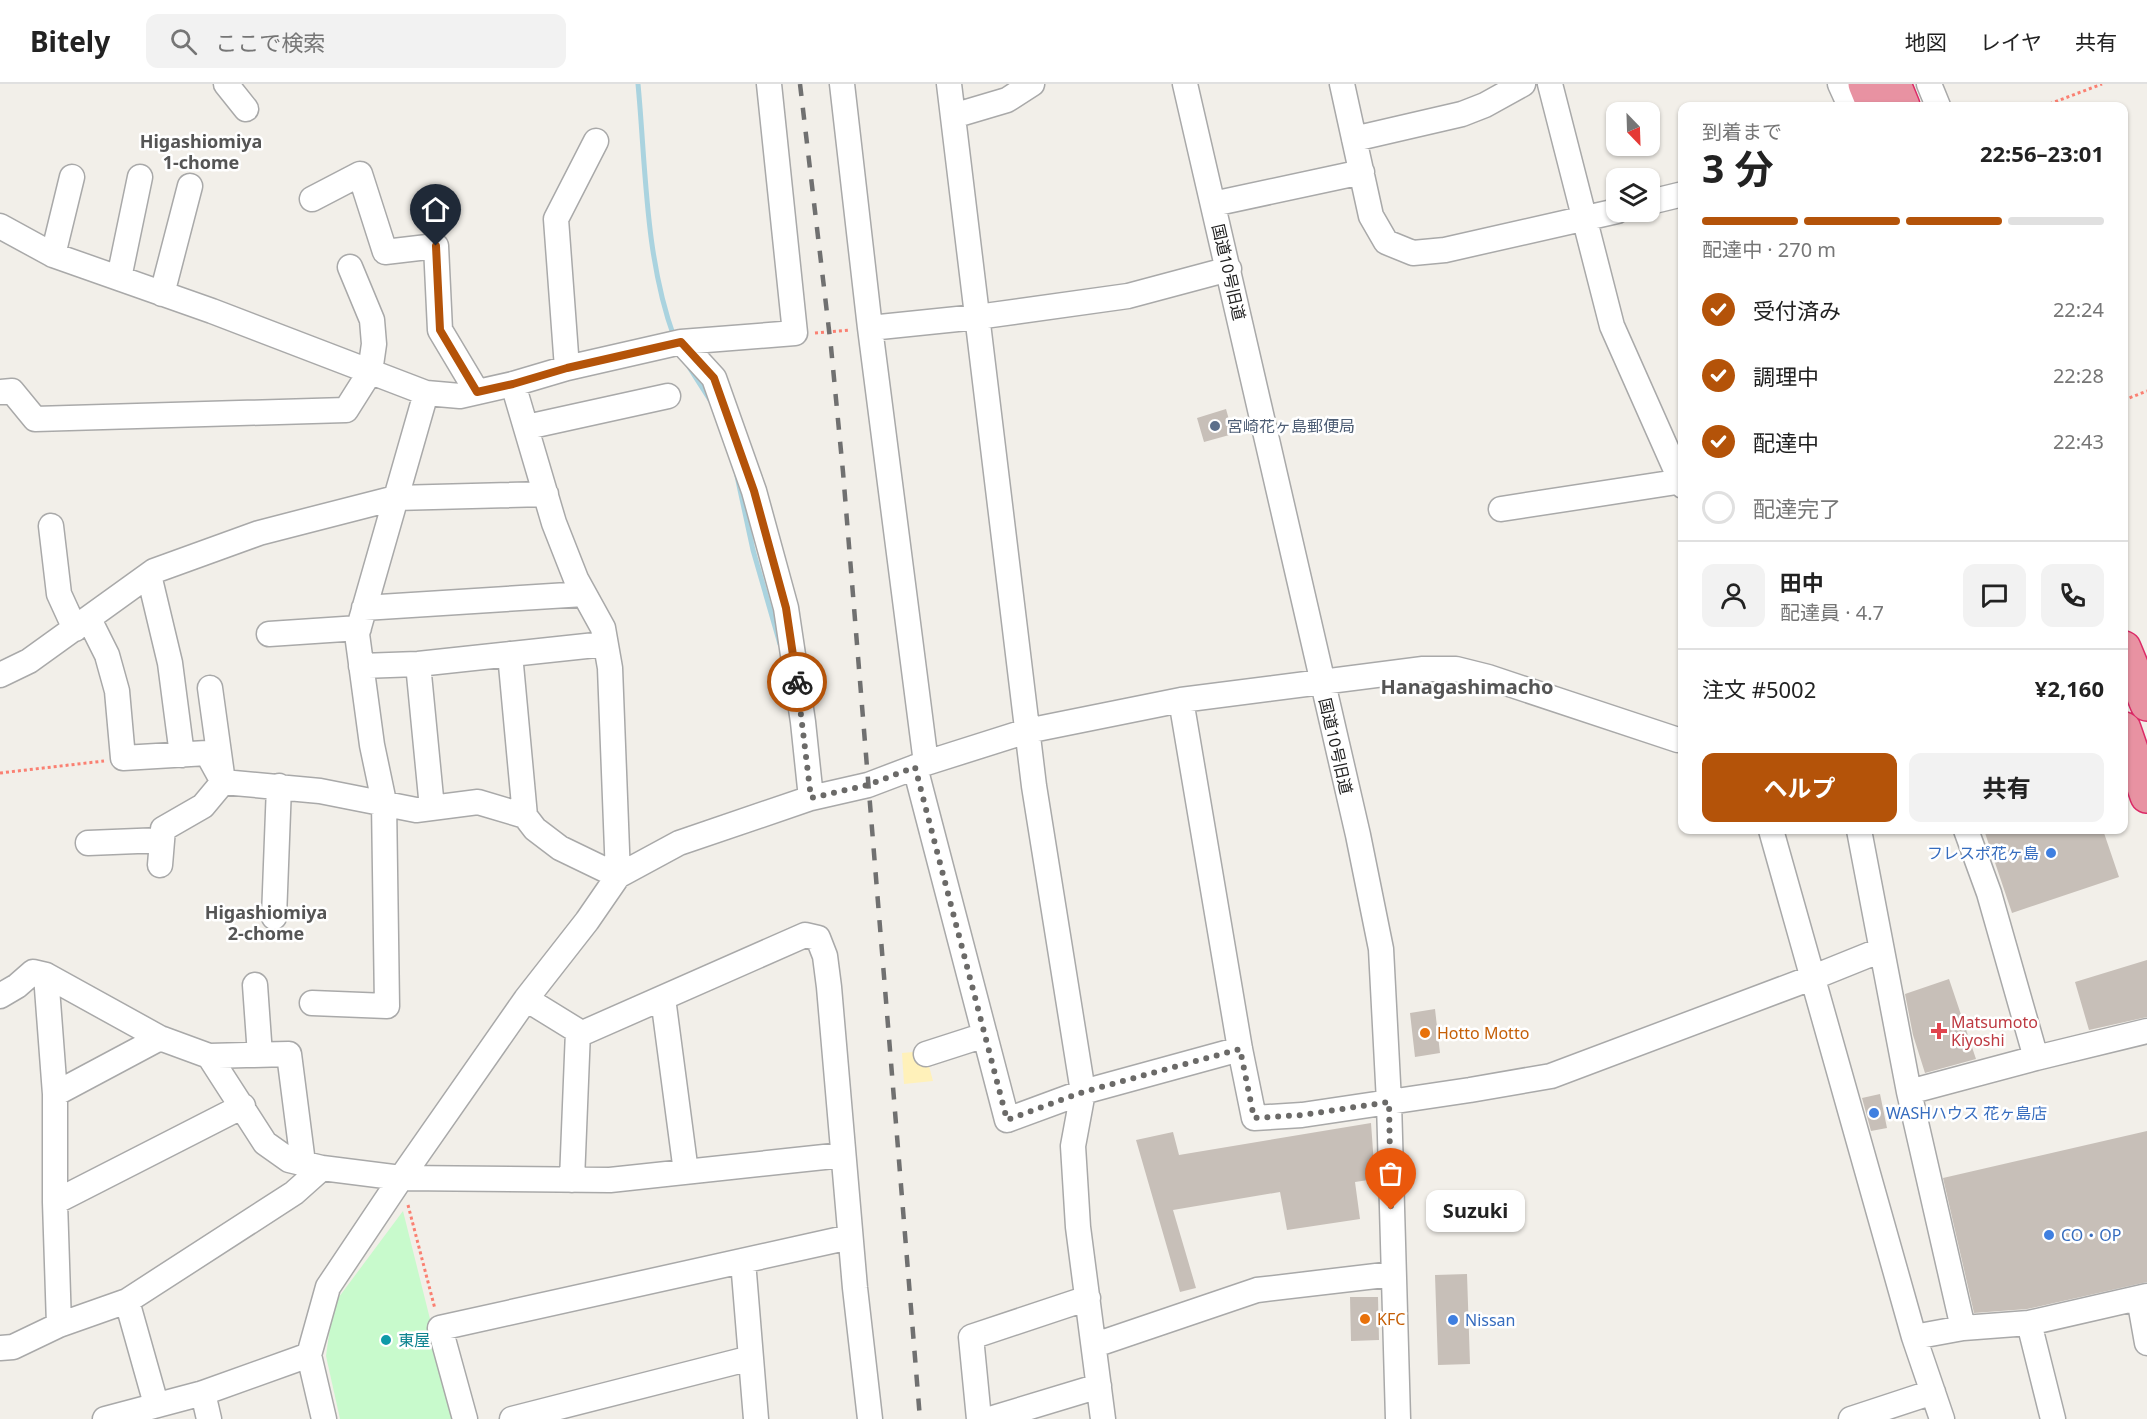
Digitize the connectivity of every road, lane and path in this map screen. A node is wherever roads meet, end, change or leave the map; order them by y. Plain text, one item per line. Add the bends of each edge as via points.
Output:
1 (226, 84) edge
2 (769, 84) edge
3 (842, 84) edge
4 (949, 84) edge
5 (1032, 84) edge
6 (1185, 84) edge
7 (1342, 84) edge
8 (1523, 84) edge
9 (1550, 84) edge
10 (1840, 84) edge
11 (1865, 84) edge
12 (1894, 84) edge
13 (1929, 84) edge
14 (2102, 84) edge
15 (1848, 102) edge
16 (1872, 102) edge
17 (1901, 102) edge
18 (1936, 102) edge
19 (2055, 102) edge
20 (246, 109) dead end
21 (952, 116) junction
22 (1354, 139) junction
23 (596, 141) dead end
24 (1362, 172) junction
25 (72, 177) dead end
26 (140, 177) dead end
27 (190, 186) dead end
28 (1678, 195) edge
29 (312, 199) dead end
30 (1660, 200) edge
31 (1213, 204) junction
32 (1606, 214) edge
33 (1585, 219) junction
34 (0, 226) edge
35 (53, 255) junction
36 (350, 267) dead end
37 (1228, 268) junction
38 (119, 278) junction
39 (162, 294) junction
40 (976, 317) junction
41 (870, 328) junction
42 (795, 333) junction
43 (681, 342) junction
44 (567, 368) junction
45 (370, 372) junction
46 (513, 384) junction
47 (2147, 391) edge
48 (0, 392) edge
49 (477, 392) junction
50 (426, 393) junction
51 (668, 396) dead end
52 (2128, 398) edge
53 (527, 427) junction
54 (1678, 472) edge
55 (1678, 484) edge
56 (546, 494) junction
57 (395, 498) junction
58 (1501, 509) dead end
59 (51, 526) dead end
60 (149, 575) junction
61 (584, 594) junction
62 (361, 618) junction
63 (82, 624) junction
64 (269, 634) dead end
65 (605, 644) junction
66 (510, 654) junction
67 (2128, 658) edge
68 (418, 664) junction
69 (361, 666) junction
70 (0, 675) edge
71 (1321, 681) junction
72 (210, 687) dead end
73 (2128, 698) edge
74 (1181, 700) junction
75 (2147, 705) edge
76 (1027, 730) junction
77 (1678, 740) edge
78 (2128, 741) edge
79 (182, 755) junction
80 (123, 758) junction
81 (920, 765) junction
82 (0, 773) edge
83 (223, 782) junction
84 (279, 786) junction
85 (2147, 796) edge
86 (811, 798) junction
87 (384, 802) junction
88 (432, 808) junction
89 (525, 816) junction
90 (1772, 834) edge
91 (1860, 834) edge
92 (1967, 834) edge
93 (162, 840) junction
94 (88, 843) dead end
95 (160, 865) dead end
96 (618, 876) junction
97 (274, 917) dead end
98 (1881, 950) junction
99 (46, 975) junction
100 (1814, 977) junction
101 (255, 985) dead end
102 (0, 996) edge
103 (663, 998) junction
104 (526, 999) junction
105 (312, 1003) dead end
106 (578, 1031) junction
107 (2147, 1031) edge
108 (985, 1035) junction
109 (160, 1038) junction
110 (1240, 1049) junction
111 (926, 1053) dead end
112 (260, 1055) junction
113 (209, 1056) junction
114 (2037, 1058) junction
115 (1083, 1092) junction
116 (1909, 1092) junction
117 (56, 1094) junction
118 (1389, 1102) junction
119 (243, 1106) junction
120 (843, 1155) junction
121 (312, 1166) junction
122 (686, 1172) junction
123 (401, 1178) junction
124 (572, 1180) junction
125 (55, 1202) junction
126 (850, 1237) junction
127 (743, 1261) junction
128 (1393, 1274) junction
129 (2143, 1297) edge
130 (1088, 1298) junction
131 (127, 1301) junction
132 (2029, 1323) junction
133 (59, 1325) junction
134 (440, 1328) junction
135 (1963, 1328) junction
136 (1914, 1337) junction
137 (2147, 1343) edge
138 (1095, 1345) junction
139 (0, 1348) edge
140 (309, 1355) junction
141 (751, 1358) junction
142 (1100, 1386) junction
143 (1933, 1392) junction
144 (203, 1393) junction
145 (156, 1404) junction
146 (105, 1419) edge
147 (209, 1419) edge
148 (324, 1419) edge
149 (465, 1419) edge
150 (512, 1419) edge
151 (756, 1419) edge
152 (870, 1419) edge
153 (979, 1419) edge
154 (990, 1419) edge
155 (1103, 1419) edge
156 (1398, 1419) edge
157 (1851, 1419) edge
158 (1942, 1419) edge
159 (2053, 1419) edge

1 - 20 street
2 - 42 street
3 - 41 street
4 - 21 street
5 - 21 street via 1007,100
6 - 31 street, 国道10号旧道
7 - 22 street
8 - 22 street via 1462,114
9 - 33 street
10 - 15 street
11 - 16 highway
12 - 17 highway
13 - 18 street
14 - 19 path
21 - 40 street
22 - 24 street
23 - 44 street via 556,219
24 - 31 street
24 - 33 street via 1371,216 1386,242 1413,253 1445,250
25 - 35 street
26 - 38 street
27 - 39 street
28 - 30 street
29 - 49 street via 360,174 385,252 436,246 440,330
31 - 37 street, 国道10号旧道
32 - 33 street
33 - 54 street via 1612,326
34 - 35 street
35 - 38 street
36 - 45 street via 372,320
37 - 40 street via 1128,296
37 - 71 street, 国道10号旧道
38 - 39 street
39 - 45 street
40 - 41 street
40 - 76 street
41 - 42 path
41 - 81 street
42 - 43 street
43 - 44 street
43 - 86 street via 714,378 754,491 786,608
44 - 46 street
45 - 48 street via 346,410 35,419 12,391
45 - 50 street
46 - 49 street
46 - 53 street
47 - 52 path
49 - 50 street via 460,396
50 - 57 street
51 - 53 street
53 - 56 street
55 - 58 street
56 - 57 street
56 - 61 street
57 - 60 street via 259,533
57 - 62 street
59 - 63 street via 59,594
60 - 63 street
60 - 79 street via 170,663
61 - 62 street
61 - 65 street via 603,628
62 - 64 street
62 - 69 street via 357,633
63 - 70 street via 29,661
63 - 80 street via 107,655 117,691
65 - 66 street
65 - 96 street via 610,668
66 - 68 street
66 - 89 street
67 - 75 highway
68 - 69 street
68 - 88 street
69 - 87 street
71 - 74 street
71 - 77 street via 1456,669
71 - 118 street, 国道10号旧道 via 1381,949
72 - 83 street
73 - 75 street
74 - 76 street
74 - 110 street
76 - 81 street
76 - 115 street
78 - 85 highway
79 - 80 street
79 - 83 street via 207,753
80 - 82 path
81 - 86 street via 868,785
81 - 108 street
83 - 84 street
83 - 93 street via 203,806 163,828
84 - 87 street
84 - 97 street
86 - 96 street via 679,843
87 - 88 street via 416,810
87 - 105 street via 387,1006
88 - 89 street via 478,802
89 - 96 street via 560,848
90 - 100 street
91 - 98 street
92 - 114 street via 1989,893
93 - 94 street
93 - 95 street
96 - 104 street
98 - 100 street
98 - 116 street
99 - 102 street via 33,972
99 - 109 street
99 - 117 street
100 - 118 street via 1551,1076
100 - 136 street
101 - 112 street
103 - 106 street via 585,1032
103 - 120 street via 805,935 818,938 829,987
103 - 122 street
104 - 106 street
104 - 123 street
106 - 124 street
107 - 114 street
108 - 111 street
108 - 115 street via 1007,1120
109 - 113 street
109 - 117 street
110 - 115 street
110 - 118 street via 1254,1118
112 - 113 street
112 - 121 street via 289,1054
113 - 119 street
114 - 116 street
115 - 130 street via 1073,1146
116 - 135 street
117 - 125 street
118 - 128 street, 国道10号旧道
119 - 121 street via 265,1143 290,1160
119 - 125 street
120 - 122 street
120 - 126 street
121 - 123 street
121 - 131 street via 294,1193
122 - 124 street
123 - 124 street
123 - 134 path
123 - 140 street via 328,1287
125 - 133 street
126 - 127 street
126 - 152 street
127 - 134 street
127 - 141 street
128 - 138 street via 1257,1290
128 - 156 street, 国道10号旧道
129 - 132 street
129 - 137 street
130 - 138 street
130 - 153 street via 971,1337
131 - 133 street
131 - 145 street
132 - 135 street
132 - 159 street
133 - 139 street via 13,1347
134 - 149 street
135 - 136 street
136 - 143 street
138 - 142 street
140 - 144 street
140 - 148 street
141 - 150 street
141 - 151 street
142 - 154 street
142 - 155 street
143 - 157 street
143 - 158 street
144 - 145 street
144 - 147 street
145 - 146 street

